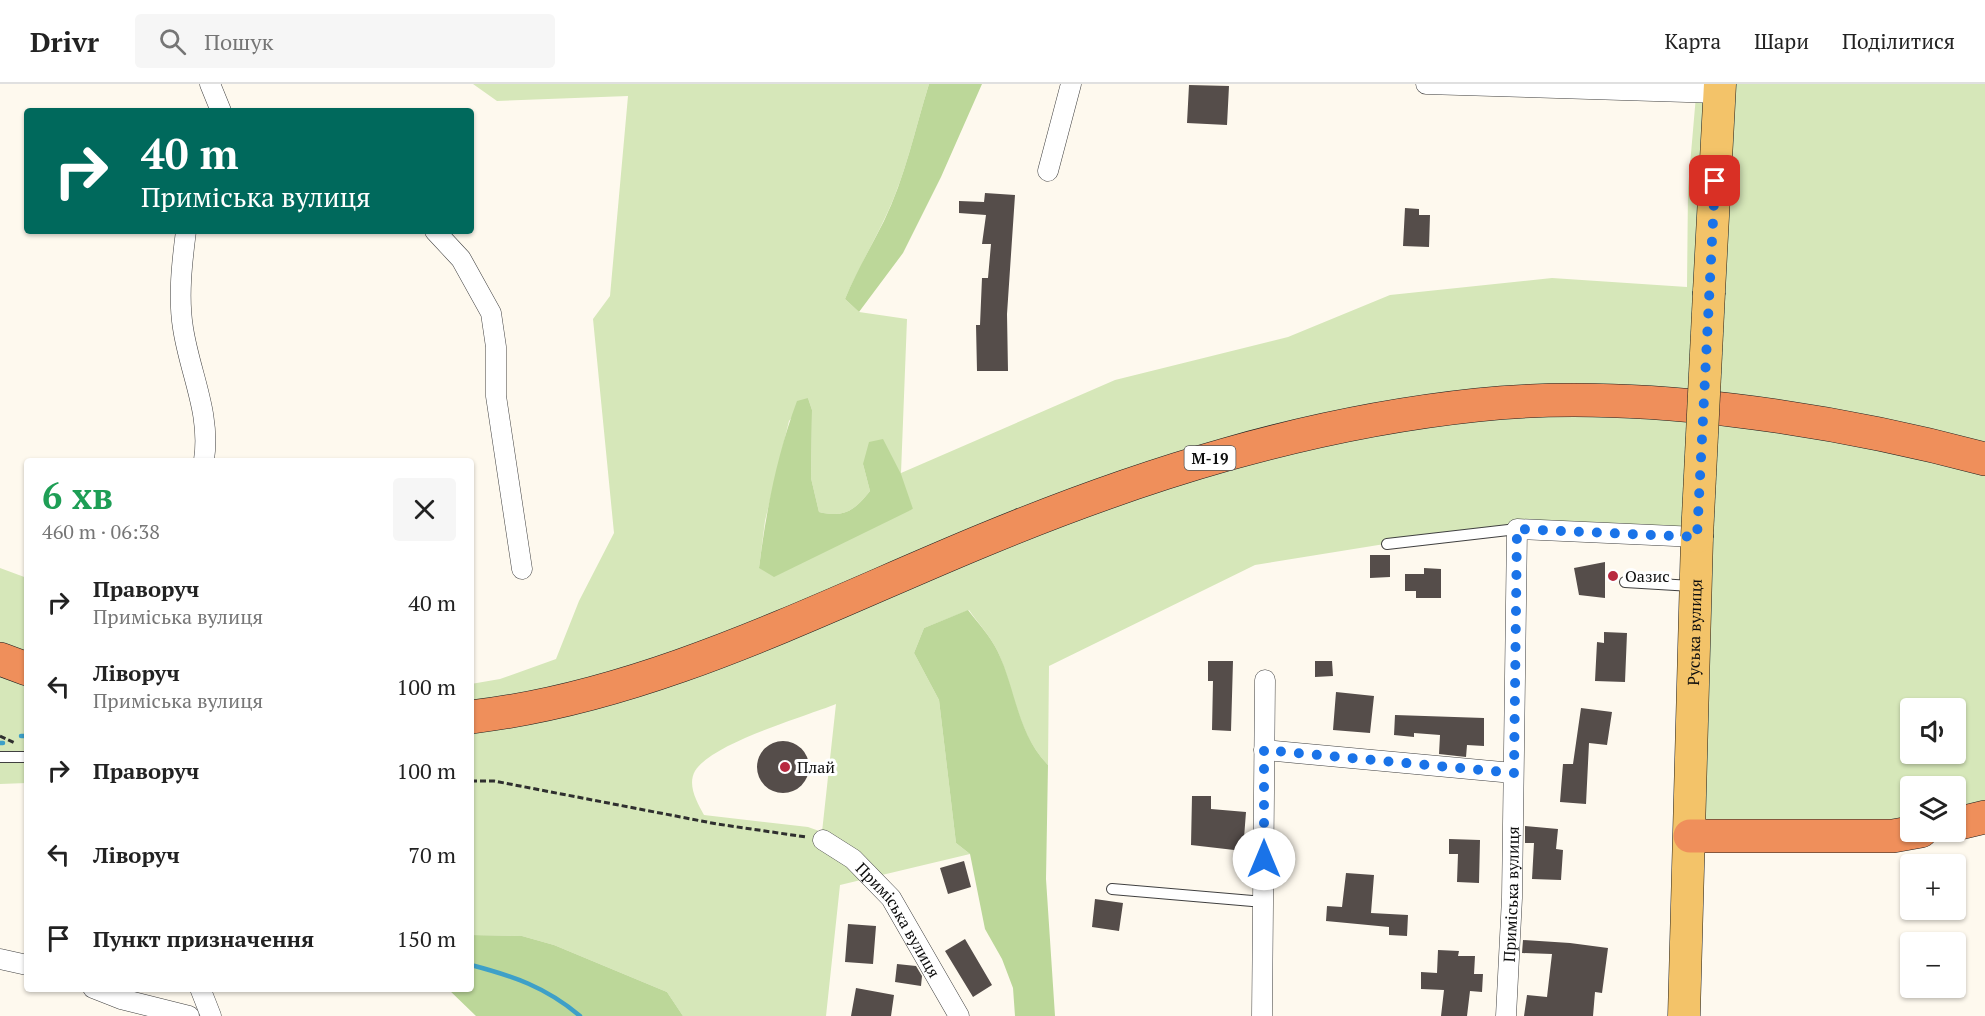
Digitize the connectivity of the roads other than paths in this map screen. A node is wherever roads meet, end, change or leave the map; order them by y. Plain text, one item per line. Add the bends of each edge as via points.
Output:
1 (210, 84) edge
2 (1071, 84) edge
3 (1426, 84) edge
4 (1437, 84) edge
5 (1720, 88) edge
6 (220, 108) edge
7 (1044, 177) dead end
8 (186, 234) edge
9 (438, 234) edge
10 (204, 458) edge
11 (1985, 459) edge
12 (1517, 529) junction
13 (1697, 537) junction
14 (1387, 544) dead end
15 (522, 569) dead end
16 (1625, 582) dead end
17 (1695, 586) junction
18 (0, 659) edge
19 (24, 668) edge
20 (1265, 680) dead end
21 (474, 716) edge
22 (1264, 750) junction
23 (24, 757) edge
24 (0, 758) edge
25 (1514, 773) junction
26 (1985, 817) edge
27 (1966, 822) edge
28 (1900, 835) edge
29 (1690, 836) junction
30 (824, 840) road end
31 (1112, 890) dead end
32 (1264, 902) junction
33 (0, 958) edge
34 (24, 964) edge
35 (103, 992) edge
36 (202, 992) edge
37 (189, 1016) edge
38 (211, 1016) edge
39 (959, 1016) edge
40 (1262, 1016) edge
41 (1506, 1016) edge
42 (1684, 1016) edge

1 - 6 street
2 - 7 street
3 - 4 street
4 - 5 street
5 - 13 main road, Руська вулиця, bridge
8 - 10 street via 183,328 203,404 207,432
9 - 15 street via 461,259 491,314 496,396
11 - 21 highway, М-19 via 1798,419 1633,403 1480,405 1397,416 1309,431 1199,461 1066,506 684,663 612,687
12 - 13 street
12 - 14 lane
12 - 25 street, Приміська вулиця
13 - 17 main road, Руська вулиця
16 - 17 lane
17 - 29 main road, Руська вулиця
18 - 19 highway
20 - 22 street
22 - 25 street
22 - 32 street
23 - 24 lane
25 - 41 street, Приміська вулиця
26 - 27 highway
28 - 29 highway
29 - 42 main road, Руська вулиця
30 - 39 street, Приміська вулиця via 853,858 891,898
31 - 32 lane
32 - 40 street
33 - 34 street
35 - 37 street
36 - 38 street

